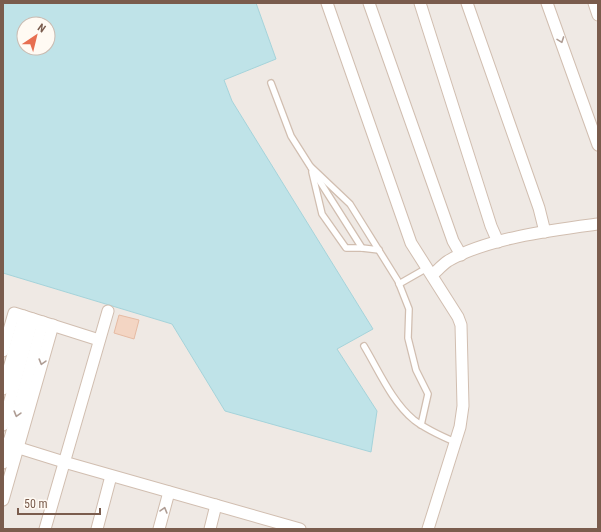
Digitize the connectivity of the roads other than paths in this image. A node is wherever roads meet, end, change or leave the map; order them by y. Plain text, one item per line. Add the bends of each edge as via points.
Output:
1 (327, 3) edge
2 (369, 3) edge
3 (420, 3) edge
4 (467, 3) edge
5 (547, 3) edge
6 (594, 3) edge
7 (598, 15) edge
8 (271, 84) dead end
9 (598, 145) edge
10 (311, 167) junction
11 (598, 224) edge
12 (545, 232) junction
13 (498, 242) junction
14 (362, 248) junction
15 (379, 250) junction
16 (461, 255) junction
17 (429, 272) junction
18 (399, 284) junction
19 (108, 311) dead end
20 (38, 320) junction
21 (99, 340) junction
22 (364, 346) dead end
23 (3, 351) edge
24 (3, 389) edge
25 (3, 425) edge
26 (421, 425) junction
27 (455, 442) junction
28 (10, 445) edge
29 (3, 462) edge
30 (64, 462) junction
31 (111, 476) junction
32 (169, 492) junction
33 (3, 500) edge
34 (216, 505) junction
35 (269, 525) edge
36 (45, 529) edge
37 (97, 529) edge
38 (159, 529) edge
39 (210, 529) edge
40 (300, 529) edge
41 (428, 529) edge

1 - 17 street via 411,244
2 - 16 street via 453,242
3 - 13 street
4 - 12 street via 539,208
5 -> 9 street
6 - 7 street
8 - 10 lane via 291,136
10 - 14 lane
10 - 14 lane via 322,214 346,248
10 - 15 lane via 350,204
11 - 12 street
12 - 13 street
13 - 16 street
14 - 15 lane
15 - 18 lane
16 - 17 street
17 - 18 lane
17 - 27 street via 461,325 463,406
18 - 26 lane via 409,309 408,338 416,370 428,394
19 - 21 street
20 - 21 street
20 - 23 street via 14,313
20 - 24 street
20 -> 25 street
20 -> 28 street
21 - 30 street
22 - 26 lane via 396,400
26 - 27 lane
27 - 41 street
28 - 29 street
28 - 30 street
28 - 33 street
30 - 31 street
30 - 36 street
31 - 32 street
31 - 37 street
32 - 34 street
38 -> 32 street
34 - 35 street
34 - 39 street
35 - 40 street

